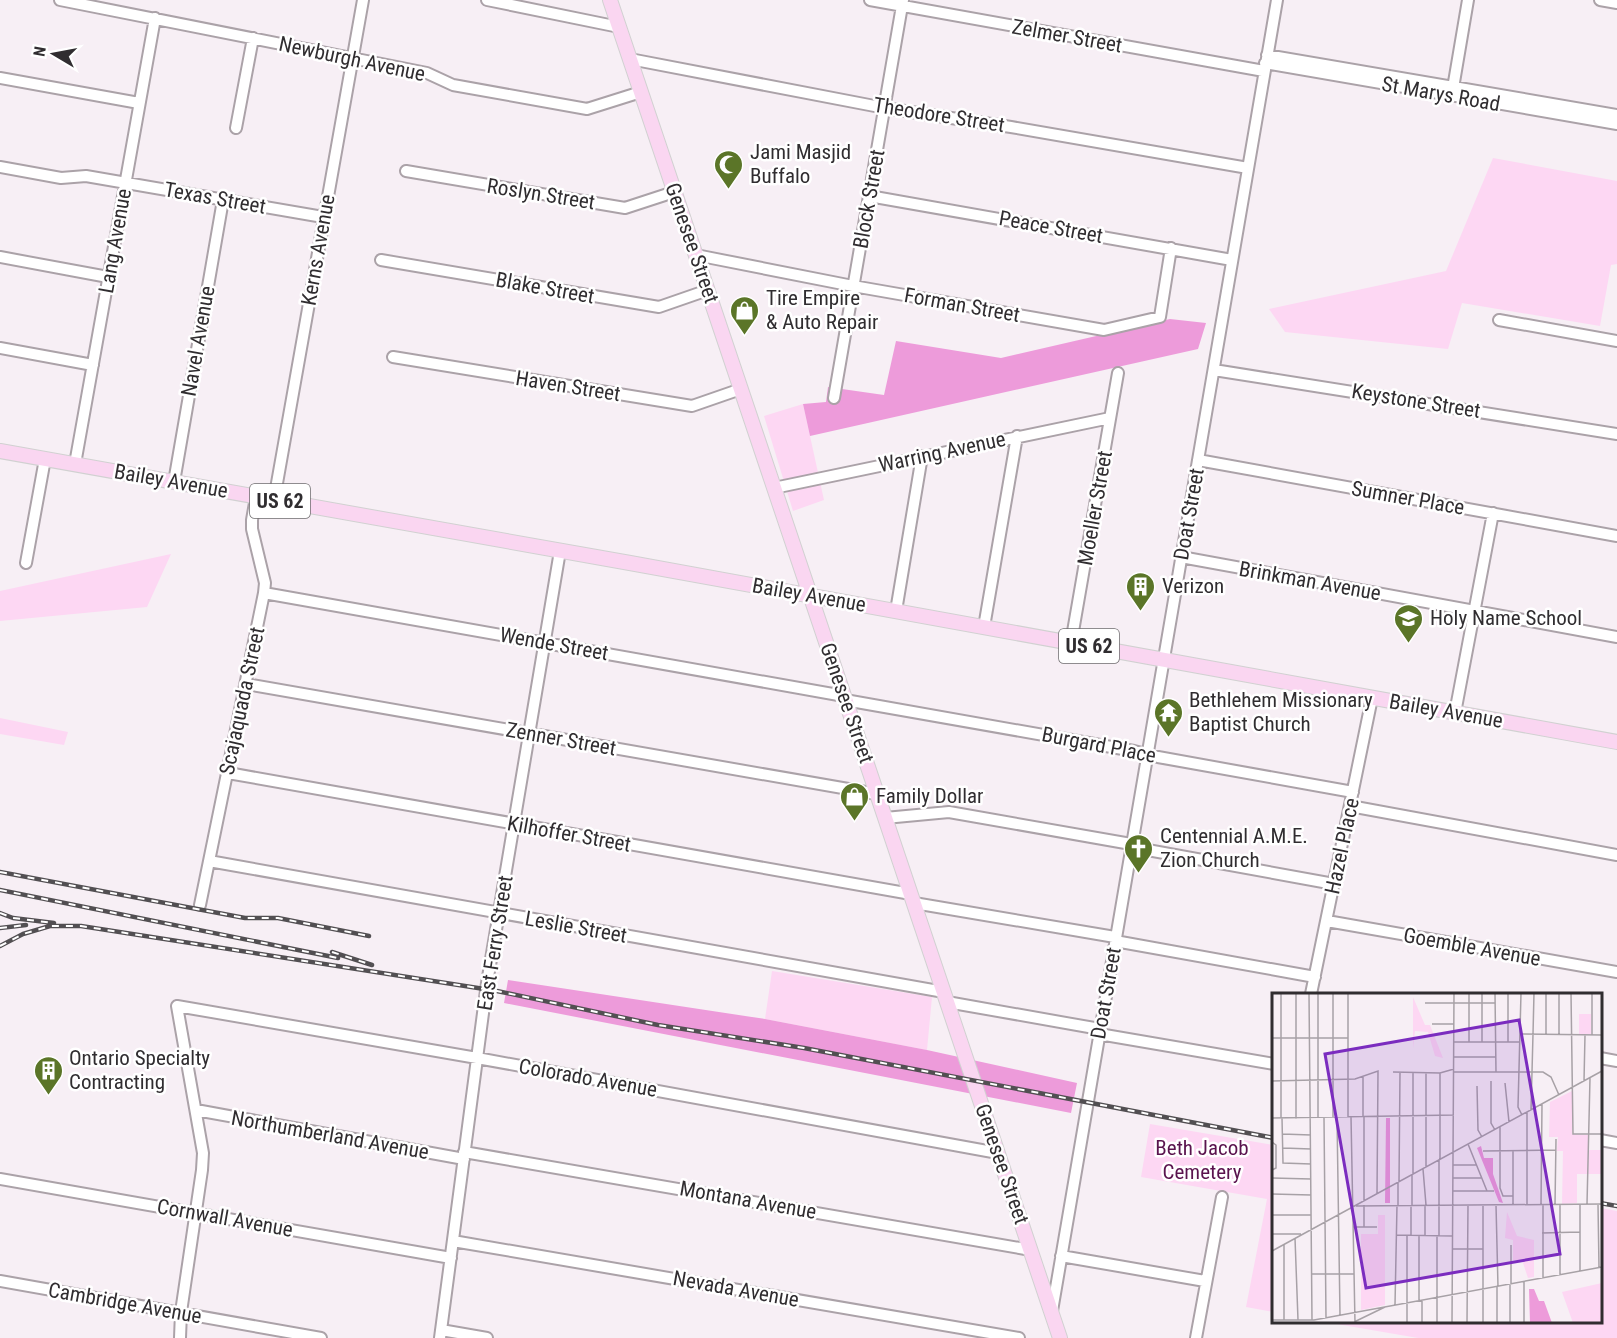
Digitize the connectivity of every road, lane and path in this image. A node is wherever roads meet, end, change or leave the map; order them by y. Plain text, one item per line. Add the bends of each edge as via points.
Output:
1 (60, 0) edge
2 (363, 0) edge
3 (486, 0) edge
4 (610, 0) edge
5 (870, 0) edge
6 (1277, 0) edge
7 (1468, 0) edge
8 (1599, 0) edge
9 (98, 3) edge
10 (902, 3) edge
11 (1617, 3) edge
12 (155, 18) junction
13 (619, 27) junction
14 (253, 38) junction
15 (352, 58) junction
16 (630, 59) junction
17 (1265, 63) junction
18 (0, 78) edge
19 (1453, 91) junction
20 (641, 92) junction
21 (139, 104) junction
22 (1539, 106) junction
23 (885, 108) junction
24 (1617, 115) edge
25 (1617, 124) edge
26 (236, 129) dead end
27 (0, 167) edge
28 (1248, 168) junction
29 (406, 171) dead end
30 (125, 182) junction
31 (674, 192) junction
32 (869, 196) junction
33 (223, 200) junction
34 (323, 217) junction
35 (1171, 248) junction
36 (696, 255) junction
37 (0, 257) edge
38 (381, 260) dead end
39 (1233, 260) junction
40 (108, 277) junction
41 (853, 286) junction
42 (708, 290) junction
43 (1499, 320) dead end
44 (1617, 341) edge
45 (0, 348) edge
46 (393, 357) dead end
47 (93, 365) junction
48 (1214, 370) junction
49 (1118, 373) dead end
50 (741, 389) junction
51 (834, 398) dead end
52 (1110, 417) junction
53 (1617, 434) edge
54 (1017, 436) junction
55 (0, 451) edge
56 (922, 456) junction
57 (45, 459) junction
58 (1198, 460) junction
59 (75, 464) junction
60 (174, 482) junction
61 (774, 488) junction
62 (256, 496) junction
63 (274, 500) junction
64 (1493, 513) junction
65 (1617, 536) edge
66 (560, 551) junction
67 (1181, 557) junction
68 (26, 563) dead end
69 (264, 593) junction
70 (811, 596) junction
71 (896, 611) junction
72 (1474, 611) junction
73 (984, 627) junction
74 (1617, 637) edge
75 (545, 643) junction
76 (1071, 643) junction
77 (1162, 660) junction
78 (246, 684) junction
79 (845, 698) junction
80 (1372, 698) junction
81 (1455, 713) junction
82 (529, 734) junction
83 (1617, 742) edge
84 (1147, 754) junction
85 (228, 773) junction
86 (1353, 792) junction
87 (877, 794) junction
88 (1350, 806) junction
89 (885, 818) junction
90 (514, 824) junction
91 (1131, 846) junction
92 (1617, 855) edge
93 (209, 861) junction
94 (1334, 884) junction
95 (912, 898) junction
96 (200, 905) dead end
97 (499, 914) junction
98 (1327, 921) junction
99 (1115, 939) junction
100 (1617, 972) edge
101 (1315, 977) junction
102 (1311, 993) edge
103 (945, 997) junction
104 (1099, 1031) junction
105 (477, 1058) junction
106 (1602, 1058) edge
107 (1617, 1061) edge
108 (1272, 1064) edge
109 (196, 1110) junction
110 (1602, 1140) edge
111 (1617, 1143) edge
112 (998, 1153) junction
113 (464, 1156) junction
114 (0, 1179) edge
115 (1222, 1197) dead end
116 (196, 1213) junction
117 (453, 1241) junction
118 (1031, 1250) junction
119 (1061, 1256) junction
120 (451, 1258) junction
121 (0, 1281) edge
122 (1205, 1281) junction
123 (1052, 1311) junction
124 (181, 1312) junction
125 (441, 1334) edge
126 (180, 1338) edge
127 (321, 1338) edge
128 (487, 1338) edge
129 (1019, 1338) edge
130 (1060, 1338) edge
131 (1196, 1338) edge

1 - 9 street, Newburgh Avenue
2 - 15 street, Kerns Avenue
3 - 13 street
4 - 13 main road, Genesee Street
5 - 10 street, Zelmer Street
6 - 17 street, Doat Street
7 - 19 street
8 - 11 street
9 - 12 street, Newburgh Avenue
10 - 17 street, Zelmer Street
10 - 23 street, Block Street
12 - 14 street, Newburgh Avenue
12 - 21 street, Lang Avenue
13 - 16 main road, Genesee Street
14 - 15 street, Newburgh Avenue
14 - 26 street
15 - 20 street, Newburgh Avenue via 427,73 453,85 587,109
15 - 34 street, Kerns Avenue
16 - 20 main road, Genesee Street
16 - 23 street, Theodore Street
17 - 19 street, St Marys Road
17 - 28 street, Doat Street
18 - 21 street
19 - 22 street, St Marys Road
20 - 31 main road, Genesee Street
21 - 30 street, Lang Avenue
22 - 24 street, St Marys Road
22 - 25 street, St Marys Road
23 - 28 street, Theodore Street
23 - 32 street, Block Street
27 - 30 street, Texas Street via 61,178 86,176
28 - 39 street, Doat Street
29 - 31 street, Roslyn Street via 625,207
30 - 33 street, Texas Street
30 - 40 street, Lang Avenue
31 - 36 main road, Genesee Street
32 - 35 street, Peace Street
32 - 41 street, Block Street
33 - 34 street, Texas Street
33 - 60 street, Navel Avenue
34 - 63 street, Kerns Avenue
35 - 39 street, Peace Street
35 - 41 street, Forman Street via 1160,317 1104,330
36 - 41 street, Forman Street
36 - 42 main road, Genesee Street
37 - 40 street
38 - 42 street, Blake Street via 659,307
39 - 48 street, Doat Street
40 - 47 street, Lang Avenue
41 - 51 street, Block Street
42 - 50 main road, Genesee Street
43 - 44 street
45 - 47 street
46 - 50 street, Haven Street via 692,406
47 - 59 street, Lang Avenue
48 - 53 street, Keystone Street
48 - 58 street, Doat Street
49 - 52 street, Moeller Street
50 - 61 main road, Genesee Street
52 - 54 street, Warring Avenue
52 - 76 street, Moeller Street
54 - 56 street, Warring Avenue
54 - 73 street
55 - 57 main road, Bailey Avenue / US 62
56 - 61 street, Warring Avenue
56 - 71 street
57 - 59 main road, Bailey Avenue / US 62
57 - 68 street
58 - 64 street, Sumner Place
58 - 67 street, Doat Street
59 - 60 main road, Bailey Avenue / US 62
60 - 62 main road, Bailey Avenue / US 62
61 - 70 main road, Genesee Street
62 - 63 main road, Bailey Avenue / US 62
62 - 69 street, Scajaquada Street via 252,529
63 - 66 main road, Bailey Avenue / US 62
64 - 65 street, Sumner Place
64 - 72 street
66 - 70 main road, Bailey Avenue / US 62
66 - 75 street, East Ferry Street
67 - 72 street, Brinkman Avenue
67 - 77 street, Doat Street
69 - 75 street, Wende Street
69 - 78 street, Scajaquada Street
70 - 71 main road, Bailey Avenue / US 62
70 - 79 main road, Genesee Street
71 - 73 main road, Bailey Avenue / US 62
72 - 74 street, Brinkman Avenue
72 - 81 street
73 - 76 main road, Bailey Avenue / US 62
75 - 79 street, Wende Street
75 - 82 street, East Ferry Street
76 - 77 main road, Bailey Avenue / US 62
77 - 80 main road, Bailey Avenue / US 62
77 - 84 street, Doat Street
78 - 82 street, Zenner Street
78 - 85 street, Scajaquada Street
79 - 84 street, Burgard Place
79 - 87 main road, Genesee Street
80 - 81 main road, Bailey Avenue / US 62
80 - 86 street, Hazel Place
81 - 83 main road, Bailey Avenue / US 62
82 - 87 street, Zenner Street
82 - 90 street, East Ferry Street
84 - 86 street, Burgard Place
84 - 91 street, Doat Street
85 - 90 street, Kilhoffer Street
85 - 93 street, Scajaquada Street
86 - 88 street, Hazel Place
87 - 89 main road, Genesee Street
88 - 92 street
88 - 94 street, Hazel Place
89 - 91 street via 949,812
89 - 95 main road, Genesee Street
90 - 95 street, Kilhoffer Street
90 - 97 street, East Ferry Street
91 - 94 street
91 - 99 street, Doat Street
93 - 96 street, Scajaquada Street
93 - 97 street, Leslie Street
94 - 98 street, Hazel Place
95 - 99 street, Kilhoffer Street
95 - 103 main road, Genesee Street
97 - 103 street, Leslie Street
97 - 105 street, East Ferry Street
98 - 100 street, Goemble Avenue
98 - 101 street, Hazel Place
99 - 101 street, Kilhoffer Street
99 - 104 street, Doat Street
101 - 102 street, Hazel Place
103 - 104 street, Leslie Street
103 - 112 main road, Genesee Street
104 - 108 street, Leslie Street
104 - 119 street, Doat Street
105 - 109 street, Colorado Avenue via 177,1006
105 - 112 street, Colorado Avenue
105 - 113 street, East Ferry Street
106 - 107 street
109 - 113 street, Northumberland Avenue
109 - 116 street via 202,1170
110 - 111 street
112 - 118 main road, Genesee Street
113 - 117 street, East Ferry Street
113 - 118 street, Montana Avenue
114 - 116 street, Cornwall Avenue
115 - 122 street
116 - 120 street, Cornwall Avenue
116 - 124 street
117 - 120 street, East Ferry Street
117 - 129 street, Nevada Avenue
118 - 123 main road, Genesee Street
119 - 122 street
119 - 123 street, Doat Street
120 - 125 street, East Ferry Street
121 - 124 street, Cambridge Avenue
122 - 131 street
123 - 130 main road, Genesee Street
124 - 126 street
124 - 127 street, Cambridge Avenue
125 - 128 street

